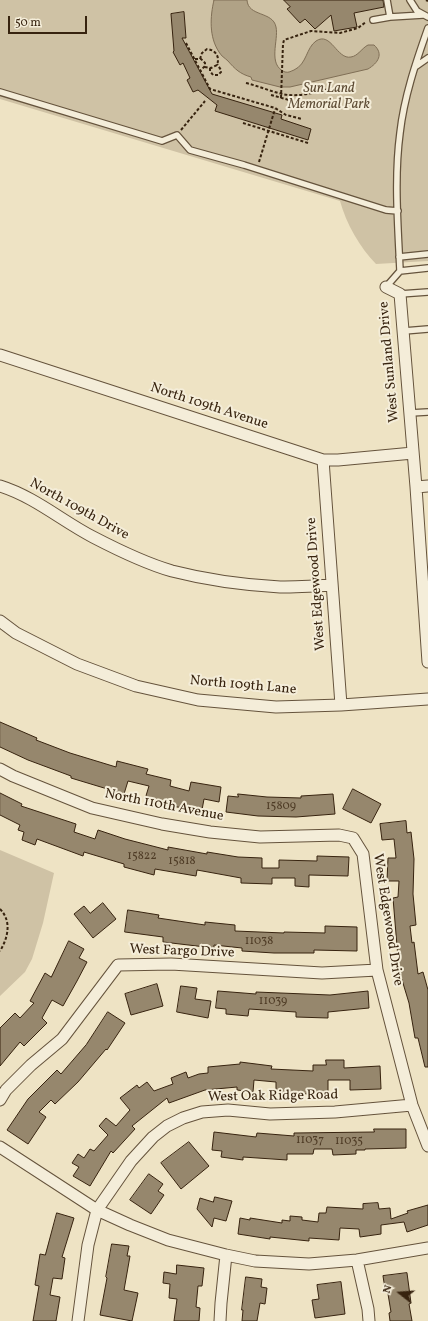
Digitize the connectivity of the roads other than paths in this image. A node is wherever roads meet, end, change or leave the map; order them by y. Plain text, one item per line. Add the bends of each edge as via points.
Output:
1 (387, 0) edge
2 (410, 0) edge
3 (426, 16) edge
4 (390, 17) junction
5 (373, 20) road end
6 (428, 28) edge
7 (428, 58) edge
8 (415, 67) junction
9 (0, 92) edge
10 (398, 211) junction
11 (428, 254) edge
12 (399, 257) junction
13 (428, 268) edge
14 (400, 271) junction
15 (386, 287) joint
16 (428, 292) edge
17 (400, 294) junction
18 (428, 329) edge
19 (404, 331) junction
20 (0, 355) edge
21 (428, 412) edge
22 (410, 413) junction
23 (412, 453) junction
24 (323, 460) junction
25 (0, 486) edge
26 (428, 486) edge
27 (416, 487) junction
28 (424, 563) edge
29 (332, 585) junction
30 (0, 621) edge
31 (428, 662) edge
32 (428, 699) edge
33 (341, 705) junction
34 (0, 769) edge
35 (353, 838) joint
36 (377, 970) junction
37 (0, 1100) edge
38 (412, 1105) junction
39 (428, 1146) edge
40 (0, 1147) edge
41 (97, 1210) junction
42 (428, 1248) edge
43 (226, 1255) junction
44 (357, 1260) junction
45 (78, 1321) edge
46 (220, 1321) edge
47 (369, 1321) edge

1 - 4 lane
2 - 3 lane via 417,11
3 - 4 lane
4 - 5 lane
6 - 8 lane
7 - 8 lane
8 - 10 lane via 399,134
9 - 10 lane via 162,141 176,135 190,150 386,210
10 - 12 lane
11 - 12 lane
12 - 14 lane
13 - 14 lane
14 - 15 lane, West Sunland Drive
15 - 17 street, West Sunland Drive
16 - 17 lane
17 - 19 street, West Sunland Drive
18 - 19 lane
19 - 22 street, West Sunland Drive
20 - 24 street, North 109th Avenue
21 - 22 lane
22 - 23 street, West Sunland Drive
23 - 24 street, North 109th Avenue
23 - 27 street, West Sunland Drive
24 - 29 street, West Edgewood Drive
25 - 29 street, North 109th Drive via 40,504 78,529 125,553 171,570 217,581 272,586
26 - 27 street
27 - 28 street, West Sunland Drive
28 - 31 street, West Sunland Drive
29 - 33 street, West Edgewood Drive
30 - 33 street, North 109th Lane via 16,633 77,664 136,686 198,700 276,707
32 - 33 street, North 109th Lane
34 - 35 street, North 110th Avenue via 92,808 162,824 260,837 339,835
35 - 36 street, West Edgewood Drive via 363,854
36 - 37 street, West Fargo Drive via 322,973 171,964 118,964 62,1039 31,1065 6,1090
36 - 38 street, West Edgewood Drive
38 - 39 street, West Edgewood Drive
38 - 41 street, West Oak Ridge Road via 336,1112 270,1114 228,1110 202,1112 183,1118 153,1137 131,1161
40 - 41 street
41 - 43 street via 168,1240
41 - 45 street, West Oak Ridge Road via 88,1245
42 - 44 street
43 - 44 street via 286,1264
43 - 46 street
44 - 47 street

